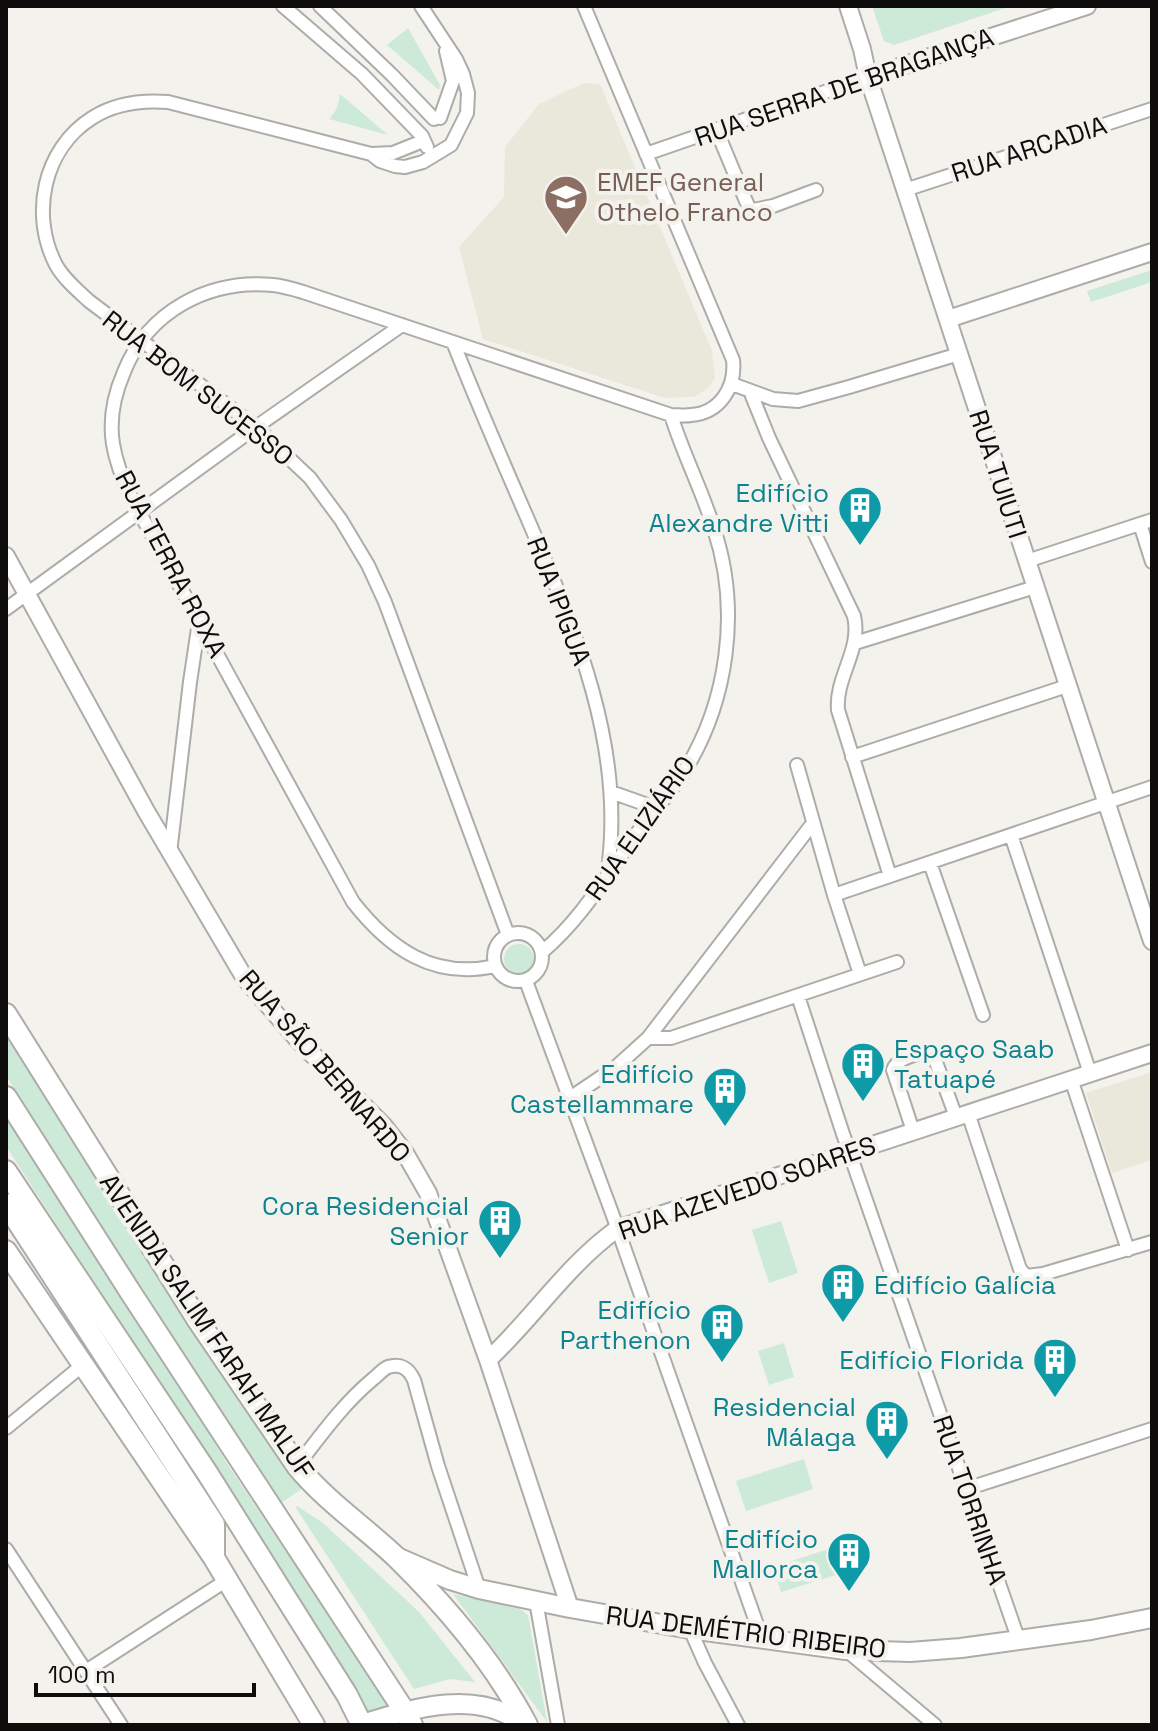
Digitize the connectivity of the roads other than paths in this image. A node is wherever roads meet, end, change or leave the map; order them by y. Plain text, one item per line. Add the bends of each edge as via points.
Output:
1 (283, 6) edge
2 (313, 6) edge
3 (320, 6) edge
4 (421, 6) edge
5 (584, 6) edge
6 (848, 6) edge
7 (1087, 6) edge
8 (299, 20) junction
9 (443, 41) junction
10 (868, 77) junction
11 (1152, 109) edge
12 (437, 119) junction
13 (716, 129) junction
14 (422, 138) junction
15 (454, 139) junction
16 (437, 152) junction
17 (371, 154) junction
18 (646, 154) junction
19 (816, 190) dead end
20 (905, 190) junction
21 (1152, 252) edge
22 (948, 319) junction
23 (402, 325) junction
24 (141, 340) junction
25 (453, 342) junction
26 (959, 354) junction
27 (732, 384) junction
28 (750, 391) junction
29 (671, 415) junction
30 (256, 427) junction
31 (139, 513) junction
32 (1146, 522) edge
33 (6, 556) edge
34 (1027, 561) junction
35 (1152, 562) edge
36 (1035, 587) junction
37 (27, 594) junction
38 (6, 609) edge
39 (200, 621) junction
40 (855, 643) junction
41 (1067, 686) junction
42 (852, 757) junction
43 (797, 765) dead end
44 (1152, 787) edge
45 (611, 792) junction
46 (1107, 802) junction
47 (656, 808) junction
48 (813, 823) junction
49 (1011, 835) junction
50 (170, 853) junction
51 (930, 863) junction
52 (608, 873) junction
53 (890, 876) junction
54 (834, 895) junction
55 (508, 935) junction
56 (1152, 941) edge
57 (542, 952) junction
58 (897, 962) dead end
59 (495, 966) junction
60 (860, 974) junction
61 (526, 981) junction
62 (798, 996) junction
63 (6, 1014) edge
64 (983, 1015) dead end
65 (648, 1038) junction
66 (1152, 1053) edge
67 (1090, 1073) junction
68 (1071, 1079) junction
69 (6, 1097) edge
70 (570, 1098) junction
71 (962, 1115) junction
72 (913, 1131) junction
73 (849, 1152) junction
74 (6, 1171) edge
75 (6, 1204) edge
76 (617, 1229) junction
77 (1152, 1242) edge
78 (1128, 1250) junction
79 (6, 1251) edge
80 (488, 1360) junction
81 (84, 1364) junction
82 (6, 1428) edge
83 (1152, 1429) edge
84 (297, 1466) junction
85 (966, 1489) junction
86 (6, 1549) edge
87 (394, 1556) junction
88 (214, 1558) junction
89 (227, 1580) junction
90 (479, 1589) junction
91 (536, 1601) junction
92 (570, 1608) junction
93 (1152, 1618) edge
94 (690, 1629) junction
95 (762, 1639) junction
96 (1019, 1641) junction
97 (846, 1650) junction
98 (86, 1671) junction
99 (408, 1718) edge
100 (121, 1725) edge
101 (314, 1725) edge
102 (361, 1725) edge
103 (525, 1725) edge
104 (558, 1725) edge
105 (738, 1725) edge
106 (935, 1725) edge

1 - 8 street
2 - 8 street
3 - 12 street
4 - 9 street
5 - 18 street
6 - 10 street, RUA TUIUTI
7 - 10 street, RUA SERRA DE BRAGANÇA
8 - 14 street via 362,74
9 - 12 street via 453,81
9 - 15 street via 468,93 467,113
10 - 13 street, RUA SERRA DE BRAGANÇA
10 - 20 street, RUA TUIUTI
11 - 20 street, RUA ARCADIA
12 - 14 street via 425,124
12 - 15 street via 451,126
13 - 18 street, RUA SERRA DE BRAGANÇA
13 - 19 street via 751,209
14 - 16 street
14 - 17 street, RUA BOM SUCESSO via 393,153
15 - 16 street, RUA BOM SUCESSO
16 - 17 street, RUA BOM SUCESSO via 405,167
17 - 24 street, RUA BOM SUCESSO via 168,102 137,102 91,118 64,143 47,178 42,207 46,238 67,281
18 - 27 street via 730,351
20 - 22 street, RUA TUIUTI
21 - 22 street
22 - 26 street, RUA TUIUTI
23 - 24 street, RUA TERRA ROXA via 303,292 253,284 192,298 162,317
23 - 25 street, RUA TERRA ROXA
23 - 30 street
24 - 30 street, RUA BOM SUCESSO
24 - 31 street, RUA TERRA ROXA via 119,383 112,428 118,465
25 - 29 street, RUA TERRA ROXA
25 - 45 street, RUA IPIGUA via 576,638 596,703
26 - 28 street via 808,399 782,401
26 - 34 street, RUA TUIUTI
27 - 28 street
27 - 29 street, RUA TERRA ROXA via 714,407
28 - 40 street via 854,616
29 - 47 street, RUA ELIZIÁRIO via 714,529 728,619 723,674 707,726
30 - 31 street
30 - 55 street, RUA BOM SUCESSO via 310,478 368,565
31 - 37 street
31 - 39 street, RUA TERRA ROXA
32 - 34 street
32 - 35 street
33 - 37 street, RUA SÃO BERNARDO
34 - 36 street, RUA TUIUTI
36 - 40 street
36 - 41 street, RUA TUIUTI
37 - 38 street
37 - 50 street, RUA SÃO BERNARDO
39 - 50 street
39 - 59 street, RUA TERRA ROXA via 353,902 369,922 414,957 462,969
40 - 42 street via 838,703
41 - 42 street
41 - 46 street, RUA TUIUTI
42 - 53 street
43 - 48 street
44 - 46 street
45 - 47 street
45 - 52 street, RUA IPIGUA
46 - 49 street
46 - 56 street, RUA TUIUTI
47 - 52 street, RUA ELIZIÁRIO
48 - 54 street
48 - 65 street
49 - 51 street
49 - 67 street
50 - 80 street, RUA SÃO BERNARDO via 244,977 383,1125 418,1173
51 - 53 street
51 - 64 street
52 - 57 street, RUA ELIZIÁRIO
53 - 54 street
54 - 60 street
55 - 57 street via 528,935
55 - 59 street via 495,947
57 - 61 street via 541,967
58 - 60 street
59 - 61 street via 508,980
60 - 62 street
61 - 70 street
62 - 65 street via 671,1038
62 - 73 street, RUA TORRINHA
63 - 84 highway, AVENIDA SALIM FARAH MALUF via 197,1319
65 - 70 street
66 - 67 street, RUA AZEVEDO SOARES
67 - 68 street, RUA AZEVEDO SOARES
68 - 71 street, RUA AZEVEDO SOARES
68 - 78 street
69 - 99 highway, AVENIDA SALIM FARAH MALUF
70 - 76 street
71 - 72 street, RUA AZEVEDO SOARES
71 - 72 street via 933,1054 924,1052 898,1062 893,1070
71 - 78 street via 1026,1276
72 - 73 street, RUA AZEVEDO SOARES
73 - 76 street, RUA AZEVEDO SOARES
73 - 85 street, RUA TORRINHA
74 - 102 highway via 206,1471
75 - 88 highway via 214,1524
76 - 80 street, RUA AZEVEDO SOARES via 578,1262
76 - 95 street
77 - 78 street
79 - 81 highway
80 - 92 street, RUA SÃO BERNARDO
81 - 82 street
81 - 88 highway
83 - 85 street
84 - 87 highway, AVENIDA SALIM FARAH MALUF
84 - 90 street via 362,1388 388,1367 406,1368
85 - 96 street, RUA TORRINHA
86 - 98 street
87 - 90 main road, RUA DEMÉTRIO RIBEIRO
87 - 103 highway, AVENIDA SALIM FARAH MALUF via 478,1648 512,1696
88 - 89 highway
89 - 98 street
89 - 101 highway
90 - 91 main road, RUA DEMÉTRIO RIBEIRO
91 - 92 main road, RUA DEMÉTRIO RIBEIRO
91 - 104 street
92 - 94 main road, RUA DEMÉTRIO RIBEIRO
93 - 96 main road, RUA DEMÉTRIO RIBEIRO
94 - 95 main road, RUA DEMÉTRIO RIBEIRO
94 - 105 street
95 - 97 main road, RUA DEMÉTRIO RIBEIRO
96 - 97 main road, RUA DEMÉTRIO RIBEIRO via 935,1651
97 - 106 street
98 - 100 street
99 - 102 main road
99 - 103 main road via 457,1704 500,1710

